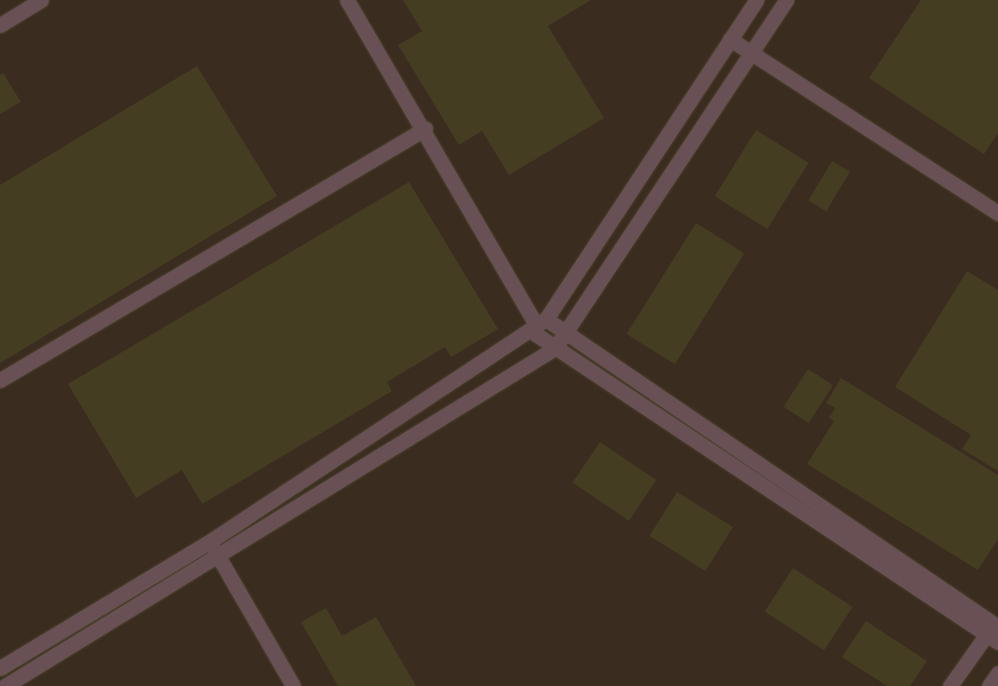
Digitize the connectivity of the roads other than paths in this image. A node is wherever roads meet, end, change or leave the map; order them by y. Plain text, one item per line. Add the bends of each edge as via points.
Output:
1 (41, 0) edge
2 (347, 0) edge
3 (756, 0) edge
4 (786, 0) edge
5 (0, 25) edge
6 (730, 39) junction
7 (751, 53) junction
8 (425, 129) junction
9 (998, 213) edge
10 (538, 325) junction
11 (569, 334) junction
12 (555, 348) junction
13 (0, 380) edge
14 (209, 542) junction
15 (219, 557) junction
16 (994, 632) edge
17 (0, 668) edge
18 (998, 673) edge
19 (5, 686) edge
20 (293, 686) edge
21 (950, 686) edge
22 (989, 686) edge

1 - 5 street
2 - 8 street
3 - 6 street
4 - 7 street
6 - 7 street
6 - 10 street
7 - 9 street
7 - 11 street
8 - 10 street
8 - 13 street
10 - 11 street
10 - 12 street
10 - 14 street
11 - 12 street
11 - 16 street
12 - 15 street
12 - 16 street
14 - 15 street
14 - 17 street
15 - 19 street
15 - 20 street
16 - 21 street
18 - 22 street

